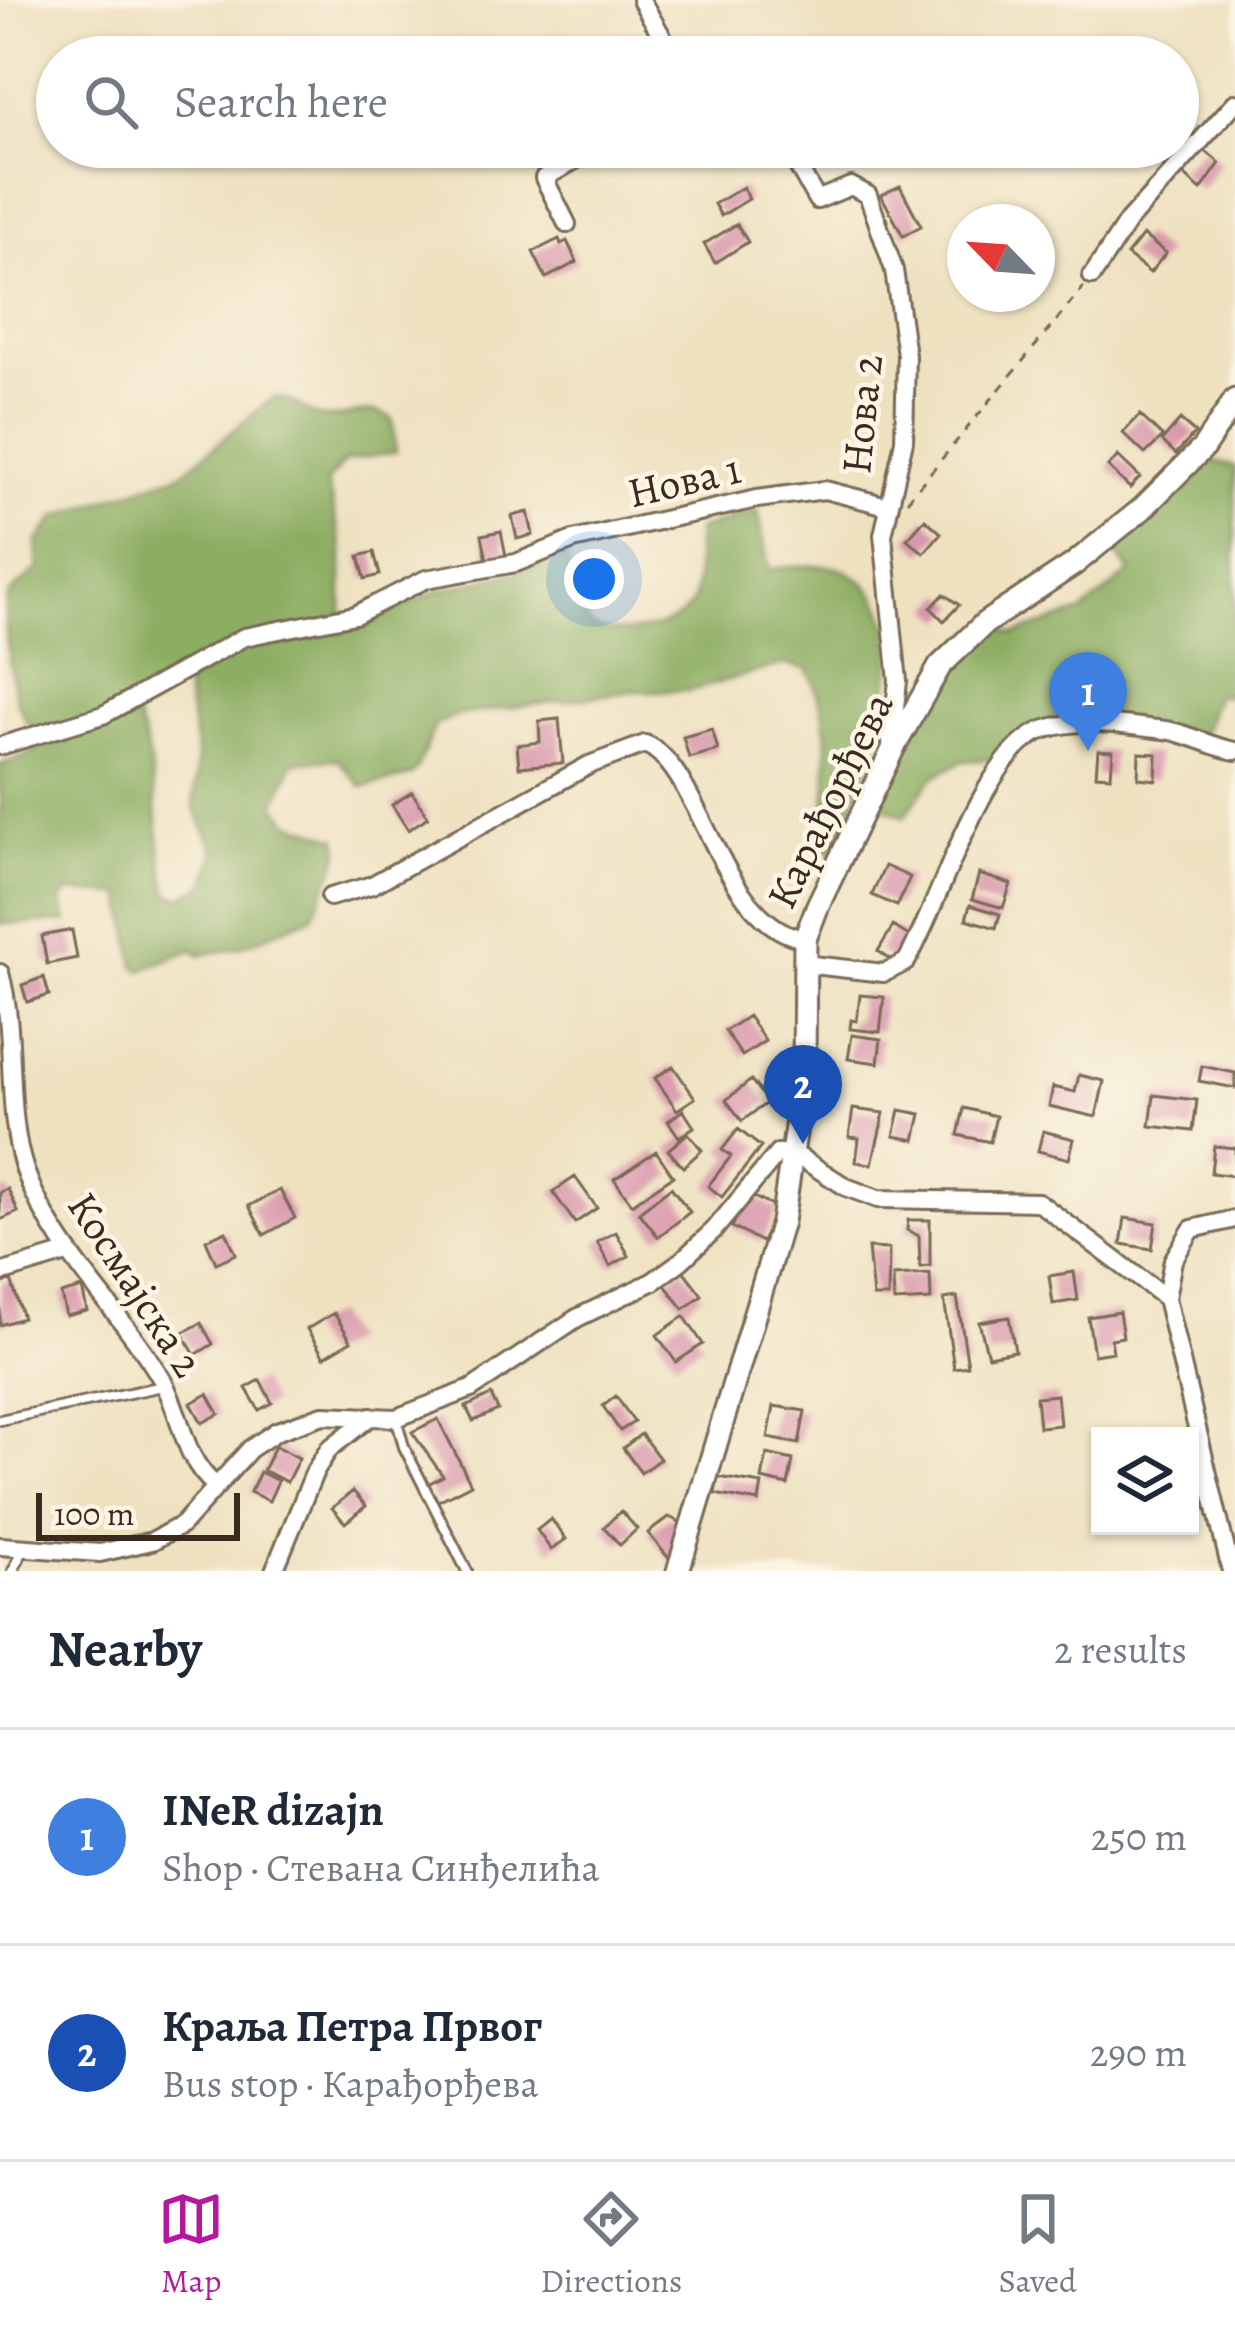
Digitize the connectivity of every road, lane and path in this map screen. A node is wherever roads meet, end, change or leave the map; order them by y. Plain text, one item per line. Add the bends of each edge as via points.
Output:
1 (640, 0) edge
2 (661, 36) edge
3 (1235, 103) edge
4 (1199, 142) edge
5 (561, 168) edge
6 (799, 168) edge
7 (1176, 168) edge
8 (567, 224) dead end
9 (1092, 276) joint
10 (1235, 400) edge
11 (887, 506) junction
12 (0, 746) edge
13 (1235, 752) edge
14 (886, 762) junction
15 (330, 897) dead end
16 (806, 939) junction
17 (804, 964) junction
18 (0, 973) edge
19 (794, 1153) junction
20 (1235, 1219) edge
21 (67, 1253) junction
22 (0, 1274) edge
23 (1166, 1298) junction
24 (166, 1385) junction
25 (371, 1416) junction
26 (396, 1418) junction
27 (0, 1420) edge
28 (215, 1485) junction
29 (0, 1546) edge
30 (24, 1552) junction
31 (13, 1571) edge
32 (274, 1571) edge
33 (466, 1571) edge
34 (679, 1571) edge
35 (1232, 1571) edge

1 - 2 street
3 - 4 street
5 - 8 street via 544,178
6 - 11 street, Нова 2 via 817,200 863,189 894,270 905,328 906,410
7 - 9 street
9 - 11 path via 919,491
10 - 14 street, Карађорђева via 1189,464 1142,508 950,655
11 - 12 street, Нова 1 via 825,490 757,499 426,579 355,615 244,637 103,715
11 - 14 street, Нова 2 via 883,564 898,710
13 - 17 street via 1172,731 1042,729 1004,762 900,968
14 - 16 street, Карађорђева
15 - 16 street via 372,885 589,765 645,744 664,756 760,915 779,932
16 - 17 street, Карађорђева
17 - 19 street, Карађорђева via 805,1059
18 - 21 street, Космајска 2 via 24,1169
19 - 23 street via 878,1199 1038,1202
19 - 26 street via 772,1157 714,1230 652,1282 577,1318 471,1389
19 - 34 street, Карађорђева via 775,1250
20 - 23 street via 1192,1229 1173,1260
21 - 22 street
21 - 24 street, Космајска 2
23 - 35 street
24 - 27 lane
24 - 28 street, Космајска 2 via 194,1463
25 - 26 street
25 - 28 street via 323,1415 277,1431
25 - 32 street via 315,1471
26 - 33 lane
28 - 30 street via 182,1525 152,1541 100,1553
29 - 30 street
30 - 31 lane

